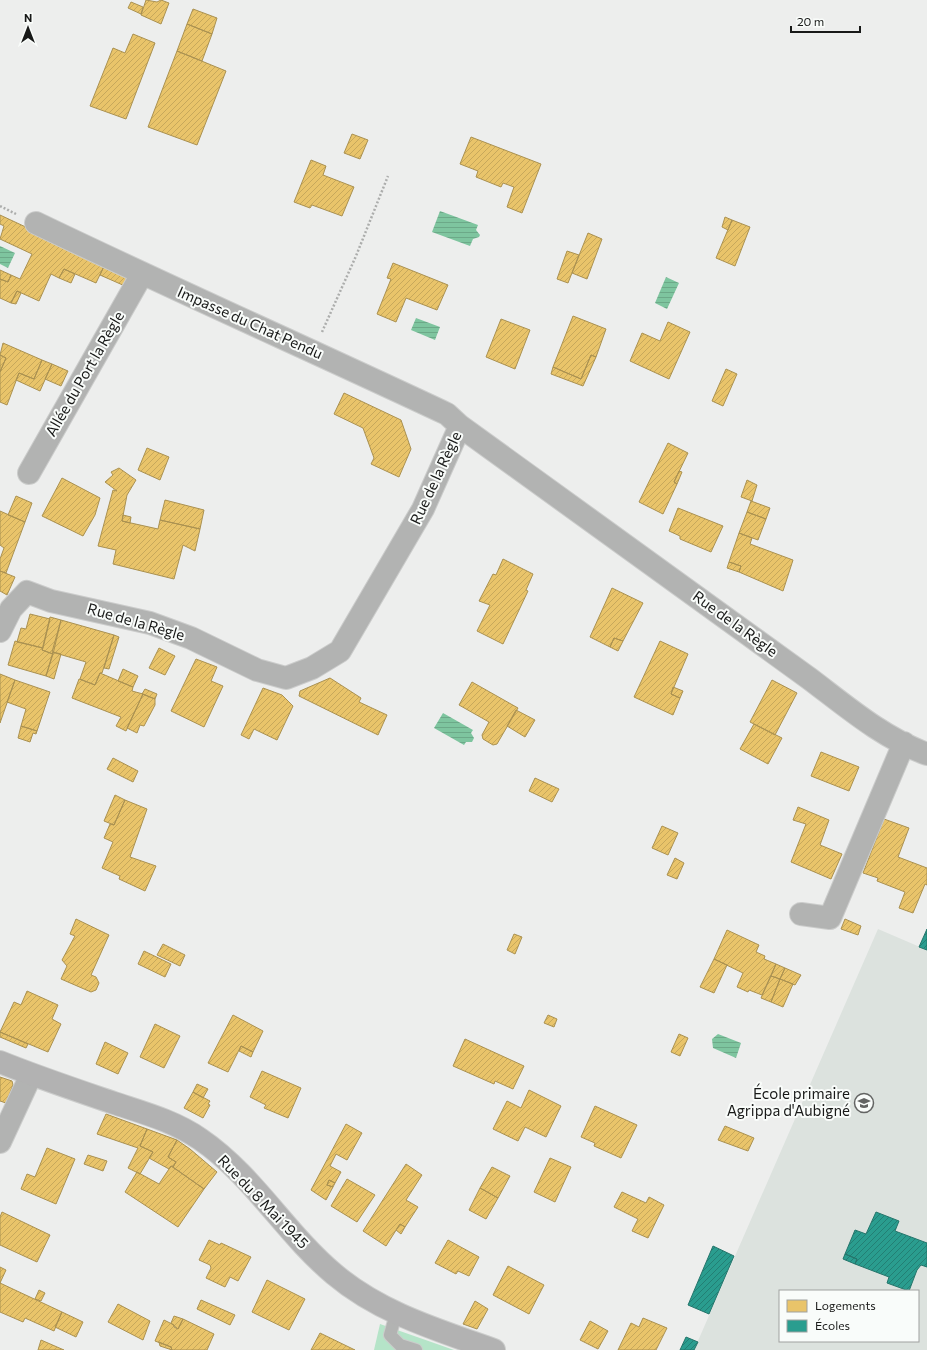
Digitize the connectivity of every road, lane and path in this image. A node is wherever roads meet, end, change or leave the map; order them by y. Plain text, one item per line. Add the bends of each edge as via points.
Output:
1 (388, 176) dead end
2 (36, 223) dead end
3 (142, 274) junction
4 (313, 351) junction
5 (460, 426) junction
6 (29, 474) dead end
7 (0, 631) edge
8 (904, 743) junction
9 (927, 754) edge
10 (801, 914) dead end
11 (0, 1062) edge
12 (31, 1075) junction
13 (0, 1142) edge
14 (396, 1314) junction
15 (416, 1350) edge
16 (494, 1350) edge

1 - 4 path via 356,256
2 - 3 street, Impasse du Chat Pendu
3 - 4 street, Impasse du Chat Pendu
3 - 6 street, Allée du Port la Règle
4 - 5 street, Impasse du Chat Pendu via 447,414
5 - 7 street, Rue de la Règle via 423,509 340,651 312,668 286,678 257,670 191,638 150,623 51,601 27,592 11,608
5 - 8 street, Rue de la Règle via 798,670 867,723
8 - 9 street, Rue de la Règle
8 - 10 street via 830,918
11 - 12 street, Rue du 8 Mai 1945
12 - 13 street
12 - 14 street, Rue du 8 Mai 1945 via 151,1115 179,1126 201,1140 238,1170 334,1274
14 - 15 lane via 390,1335 400,1344
14 - 16 street, Rue du 8 Mai 1945

